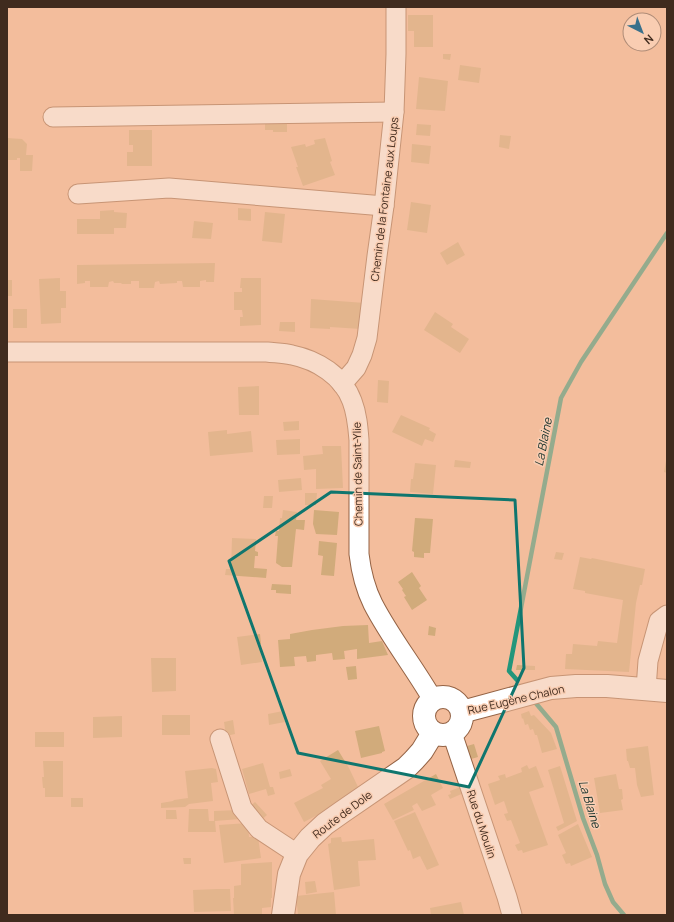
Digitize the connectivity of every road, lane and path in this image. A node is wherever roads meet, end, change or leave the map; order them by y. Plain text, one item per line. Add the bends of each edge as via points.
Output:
1 (396, 7) edge
2 (394, 112) junction
3 (53, 117) dead end
4 (78, 194) dead end
5 (384, 206) junction
6 (7, 352) edge
7 (342, 384) junction
8 (667, 615) edge
9 (657, 690) edge
10 (433, 700) junction
11 (462, 711) junction
12 (442, 734) junction
13 (220, 740) dead end
14 (298, 854) junction
15 (283, 915) edge
16 (512, 915) edge

1 - 2 street, Chemin de la Fontaine aux Loups
2 - 3 street
2 - 5 street, Chemin de la Fontaine aux Loups
4 - 5 street via 169,188
5 - 7 street, Chemin de la Fontaine aux Loups via 368,338 356,368
6 - 7 street, Chemin de Saint-Ylie via 291,354 322,366
7 - 10 street, Chemin de Saint-Ylie via 352,401 357,422 359,554 364,578 372,603
8 - 9 street via 659,620 648,661
9 - 11 main road, Rue Eugène Chalon via 607,686 551,688
10 - 11 main road via 442,697 452,699
10 - 12 main road via 426,707 426,726
11 - 12 main road via 462,722 456,731
12 - 14 main road, Route de Dole via 406,768 325,824
12 - 16 street, Rue du Moulin via 457,749
13 - 14 street via 242,808 259,829
14 - 15 main road, Route de Dole via 289,874

